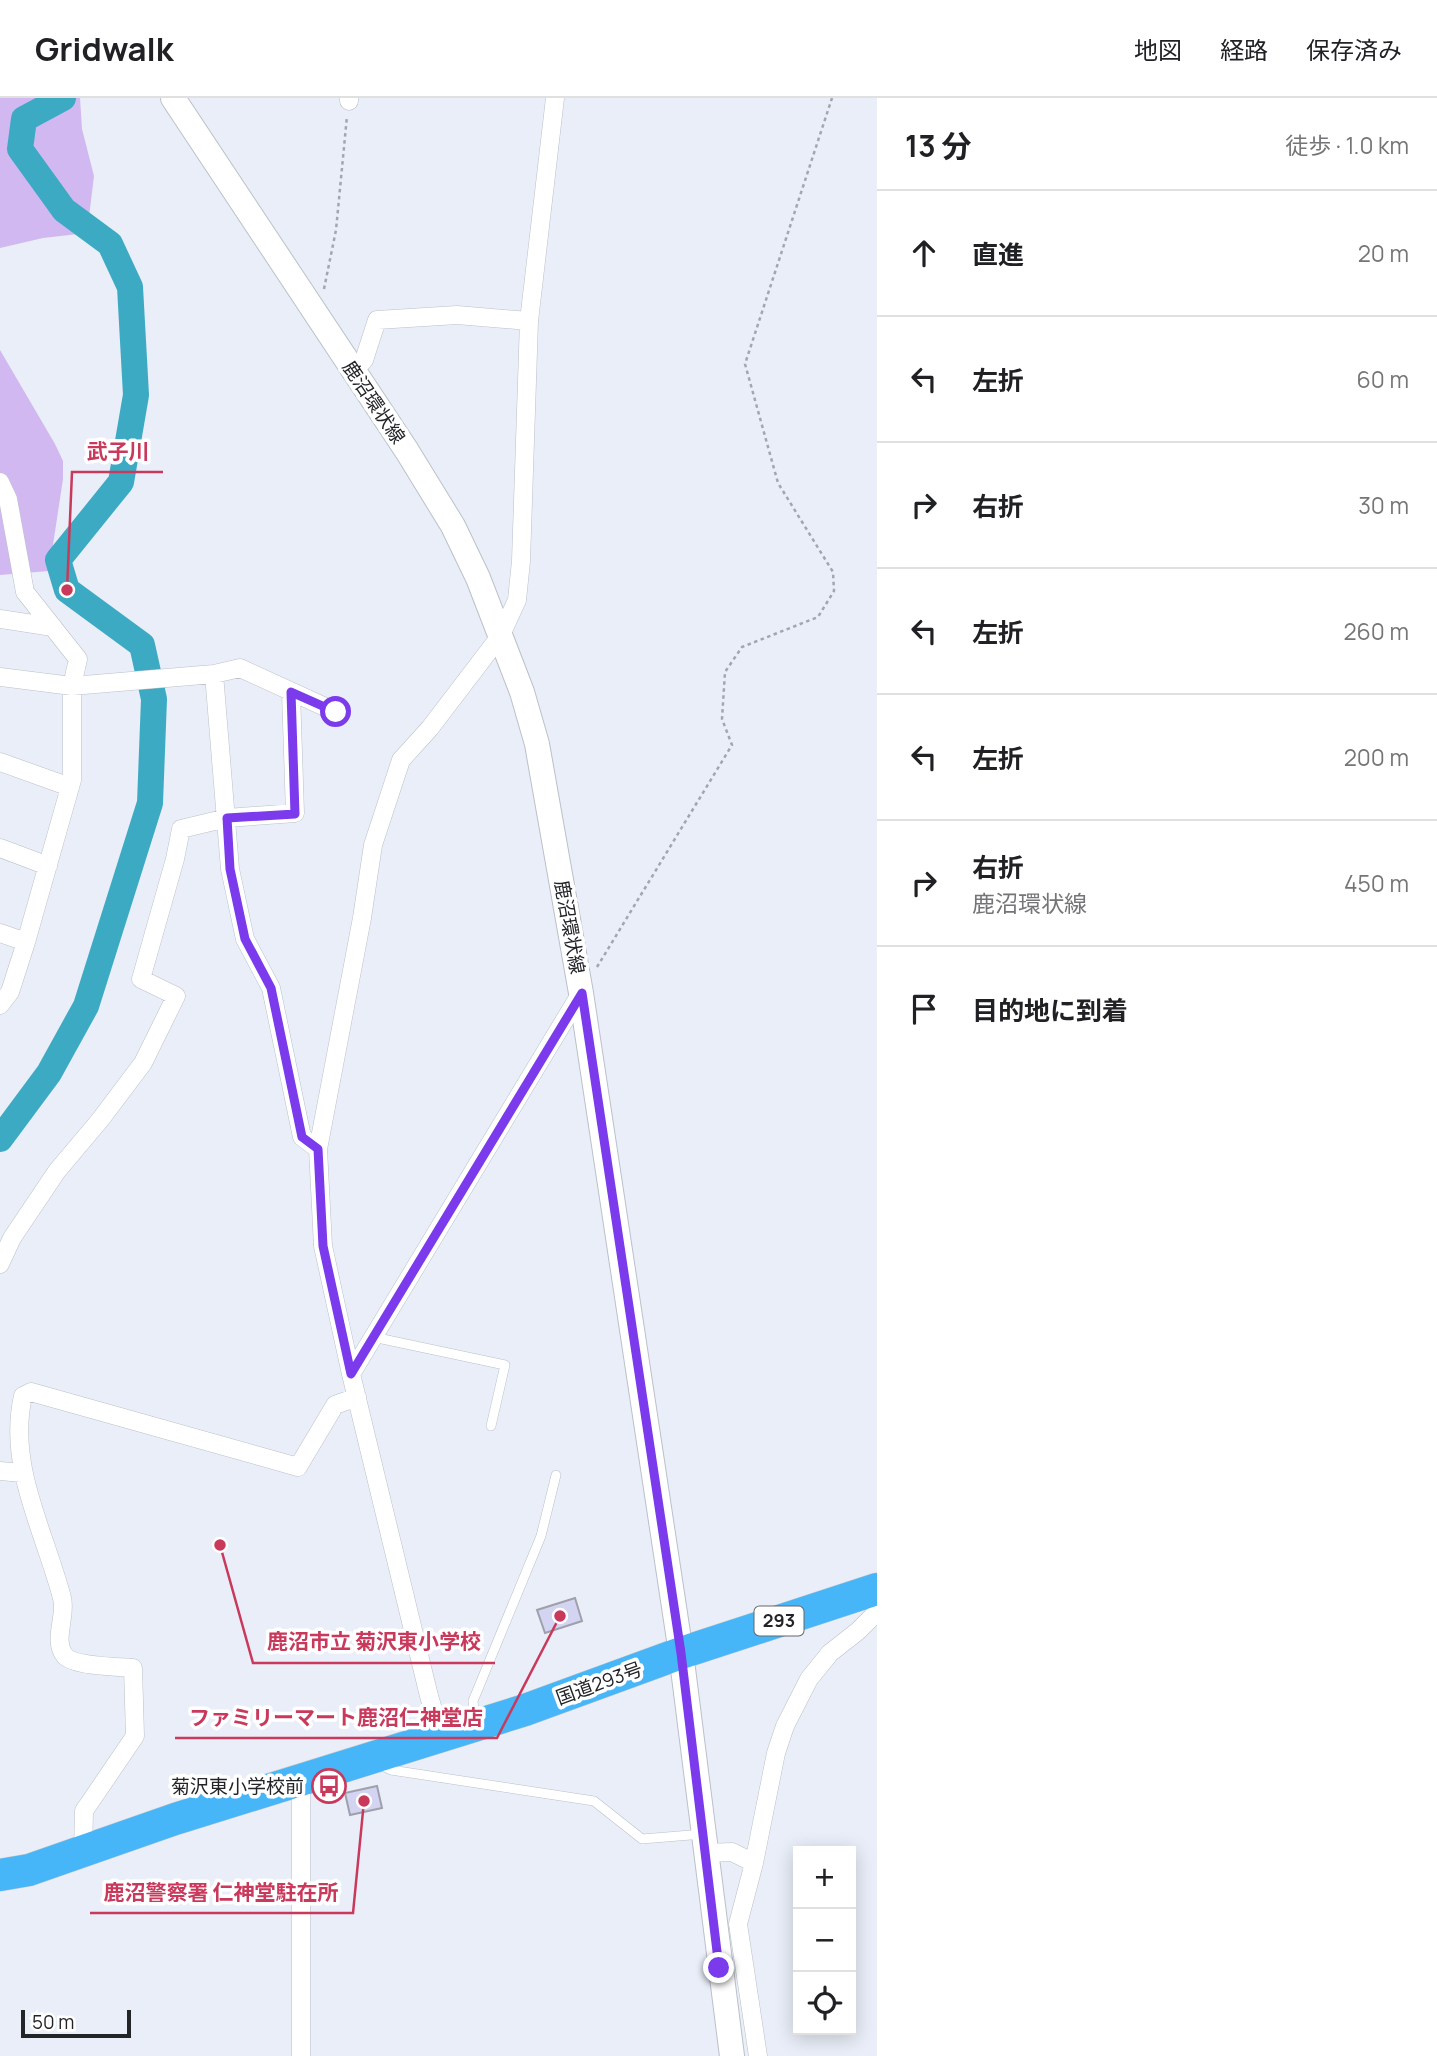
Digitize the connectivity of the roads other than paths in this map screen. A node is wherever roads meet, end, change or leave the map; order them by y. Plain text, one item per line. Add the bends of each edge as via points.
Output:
1 (173, 98) edge
2 (555, 98) edge
3 (529, 321) junction
4 (353, 370) junction
5 (0, 482) edge
6 (8, 541) edge
7 (0, 618) edge
8 (53, 627) junction
9 (502, 635) junction
10 (214, 674) junction
11 (0, 677) edge
12 (72, 686) junction
13 (291, 692) junction
14 (336, 712) dead end
15 (0, 762) edge
16 (70, 787) junction
17 (227, 818) junction
18 (0, 848) edge
19 (48, 866) junction
20 (0, 933) edge
21 (26, 942) junction
22 (582, 993) junction
23 (0, 1005) edge
24 (318, 1149) junction
25 (5, 1240) edge
26 (0, 1264) edge
27 (373, 1337) junction
28 (351, 1374) junction
29 (357, 1396) junction
30 (491, 1426) dead end
31 (0, 1471) edge
32 (22, 1473) junction
33 (556, 1475) dead end
34 (877, 1589) edge
35 (877, 1612) edge
36 (681, 1653) junction
37 (476, 1725) junction
38 (441, 1737) junction
39 (370, 1759) junction
40 (301, 1778) junction
41 (704, 1844) junction
42 (83, 1851) junction
43 (754, 1863) junction
44 (0, 1875) edge
45 (301, 2056) edge
46 (732, 2056) edge
47 (758, 2056) edge

1 - 4 main road, 鹿沼環状線
2 - 3 street
3 - 4 street via 457,315 377,320 364,360
3 - 9 street via 521,561 517,600
4 - 9 main road, 鹿沼環状線 via 453,526
5 - 6 street via 8,499
6 - 8 street via 25,592
7 - 8 street
8 - 12 street via 78,659
9 - 22 main road, 鹿沼環状線 via 537,744
9 - 24 street via 401,760 373,845
10 - 12 street
10 - 13 street via 240,668
10 - 17 street
11 - 12 street
12 - 16 street
13 - 14 street
13 - 17 street via 295,814
15 - 16 street
16 - 19 street
17 - 24 street via 230,869 245,939 271,988 302,1137
17 - 25 street via 181,829 141,979 176,996 143,1063
18 - 19 street
19 - 21 street
20 - 21 street
21 - 23 street via 10,992
22 - 27 street
22 - 36 main road, 鹿沼環状線
24 - 28 street via 323,1246
25 - 26 street
27 - 28 street
27 - 30 lane via 505,1365
28 - 29 street
29 - 32 street via 335,1405 298,1467 31,1392 23,1396 20,1410
29 - 38 street
31 - 32 street
32 - 42 street via 63,1602 60,1644 65,1656 74,1662 133,1668 135,1736 84,1811
33 - 37 lane via 541,1536 473,1701
34 - 36 highway, 国道293号 / 293
35 - 43 street via 830,1653 809,1679 785,1726
36 - 37 highway, 国道293号 / 293
36 - 41 main road, 鹿沼環状線
37 - 38 highway, 国道293号 / 293
38 - 39 highway, 国道293号 / 293
39 - 40 highway, 国道293号 / 293
39 - 41 lane via 391,1770 594,1801 642,1839
40 - 42 highway, 国道293号 / 293
40 - 45 street
41 - 43 street
41 - 46 main road, 鹿沼環状線
42 - 44 highway, 国道293号 / 293
43 - 47 street via 737,1924

